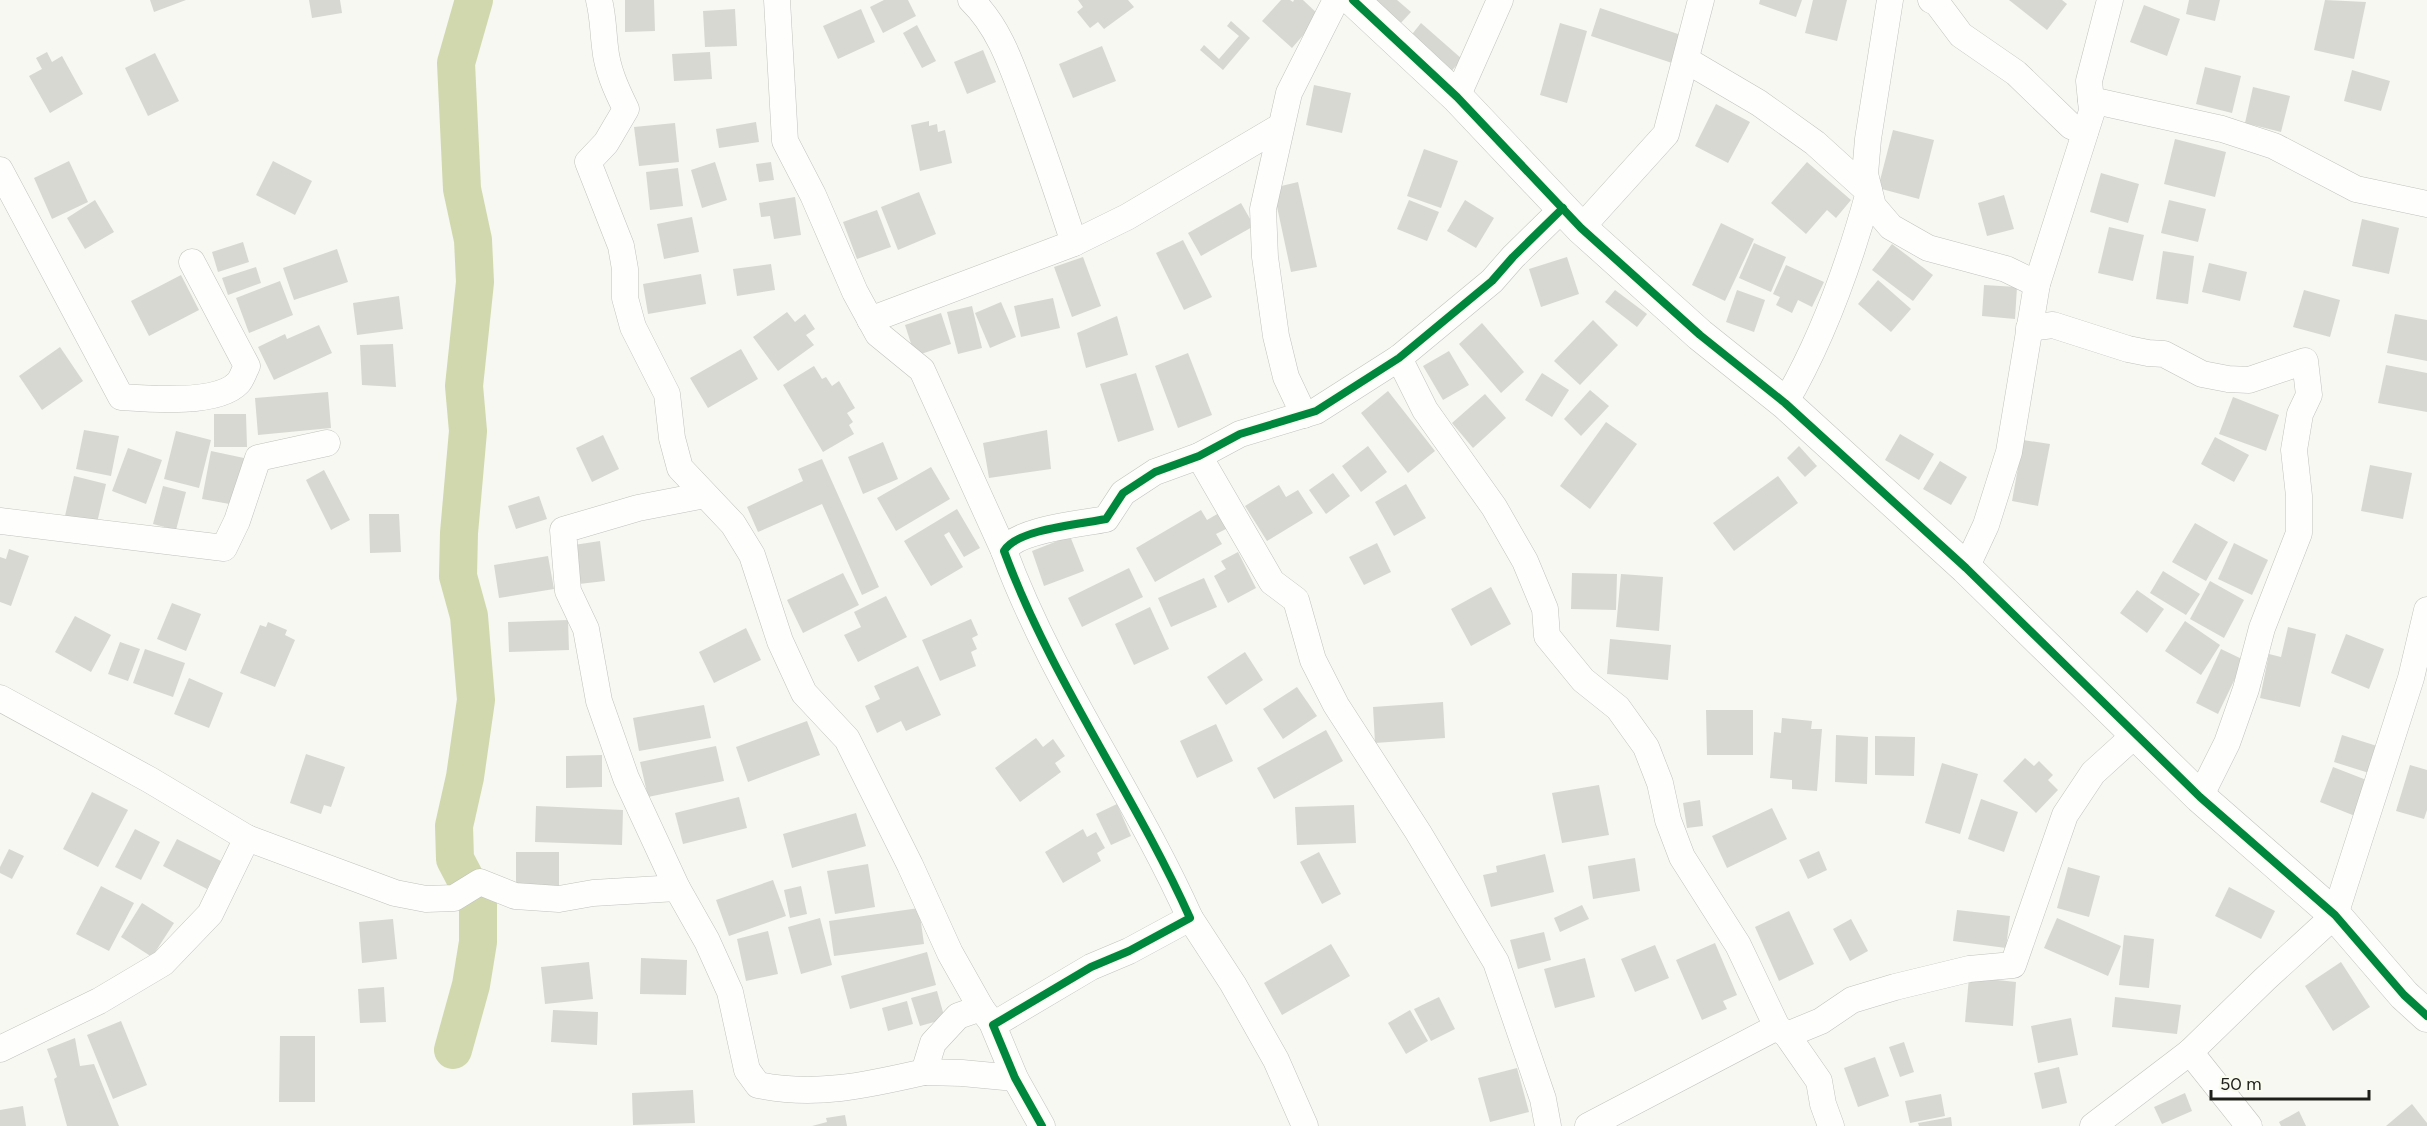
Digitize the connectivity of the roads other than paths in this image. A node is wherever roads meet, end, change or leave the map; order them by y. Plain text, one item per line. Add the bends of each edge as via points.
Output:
1 (599, 0) edge
2 (777, 0) edge
3 (971, 0) edge
4 (1336, 0) edge
5 (1353, 0) edge
6 (1500, 0) edge
7 (1701, 0) edge
8 (1890, 0) edge
9 (1931, 0) edge
10 (2110, 0) edge
11 (1686, 60) junction
12 (1457, 97) junction
13 (2091, 100) junction
14 (1281, 126) junction
15 (2085, 132) junction
16 (0, 170) edge
17 (1869, 192) junction
18 (2427, 204) edge
19 (1572, 218) junction
20 (1074, 243) junction
21 (192, 262) dead end
22 (2037, 284) junction
23 (870, 321) junction
24 (2029, 328) junction
25 (1398, 358) junction
26 (1785, 403) junction
27 (1304, 415) junction
28 (327, 443) dead end
29 (1198, 456) junction
30 (705, 495) junction
31 (0, 521) edge
32 (1004, 551) junction
33 (1966, 568) junction
34 (2427, 610) edge
35 (2419, 679) edge
36 (0, 698) edge
37 (2136, 734) junction
38 (2200, 796) junction
39 (247, 838) junction
40 (677, 888) junction
41 (2335, 915) junction
42 (1190, 918) junction
43 (2427, 1016) edge
44 (987, 1017) junction
45 (1782, 1031) junction
46 (0, 1049) edge
47 (2190, 1052) junction
48 (924, 1072) junction
49 (1015, 1078) junction
50 (1042, 1126) edge
51 (1305, 1126) edge
52 (1548, 1126) edge
53 (1588, 1126) edge
54 (1831, 1126) edge
55 (2093, 1126) edge
56 (2249, 1126) edge

1 - 30 street via 611,79 626,109 606,143 588,162 621,246 624,298 633,327 667,394 680,468
2 - 23 street via 785,141
3 - 20 street via 986,14 1006,52
4 - 14 street via 1289,93
5 - 12 street
6 - 12 street
7 - 11 street
8 - 17 street via 1868,139 1865,174
9 - 15 street via 1961,35 2016,73 2071,126
10 - 13 street via 2089,81
11 - 17 street via 1760,103 1815,143
11 - 19 street via 1666,134
12 - 19 street
13 - 15 street
13 - 18 street via 2222,129 2274,146 2356,189
14 - 20 street via 1127,217
14 - 27 street via 1263,208 1265,257 1286,377
15 - 22 street
16 - 21 street via 121,397 175,400 215,394 238,384 247,366
17 - 22 street via 1873,207 1891,227 1928,248 2006,269
17 - 26 street via 1855,246 1806,367
19 - 25 street via 1514,256 1492,281
19 - 26 street via 1701,335
20 - 23 street
22 - 24 street
23 - 32 street via 878,334 922,370
24 - 33 street via 2009,452 1986,525
24 - 38 street via 2053,325 2128,349 2164,354 2202,374 2228,379 2249,380 2305,361 2309,395 2300,414 2295,450 2299,533 2262,628 2246,690
25 - 27 street
25 - 45 street via 1425,410 1494,507 1525,561 1545,609 1547,636 1583,680 1618,708 1647,747 1682,857 1738,945
26 - 33 street
27 - 29 street via 1240,434
28 - 31 street via 258,458 224,548
29 - 32 street via 1155,472 1123,493 1106,519 1018,538
29 - 52 street via 1272,582 1296,600 1313,660 1336,705 1418,831 1496,962 1544,1099
30 - 40 street via 638,508 563,530 568,591 586,628 599,701 626,778
30 - 44 street via 733,524 752,555 780,641 804,693 847,739 950,953
32 - 42 street via 1054,663 1168,869
33 - 37 street
34 - 35 street
35 - 41 street
36 - 39 street
37 - 38 street
37 - 45 street via 2093,773 2065,815 2013,965 1969,969 1873,993 1852,1000 1821,1021
38 - 41 street
39 - 40 street via 395,893 426,899 453,898 480,882 514,897 559,899
39 - 46 street via 210,914 163,963 99,1001
40 - 48 street via 730,992 747,1070 758,1085 785,1091 826,1090
41 - 43 street
41 - 47 street
42 - 44 street
42 - 51 street via 1276,1060
44 - 48 street via 958,1016 933,1043
44 - 49 street
45 - 53 street
45 - 54 street via 1819,1081
47 - 55 street
47 - 56 street
48 - 49 street
49 - 50 street

